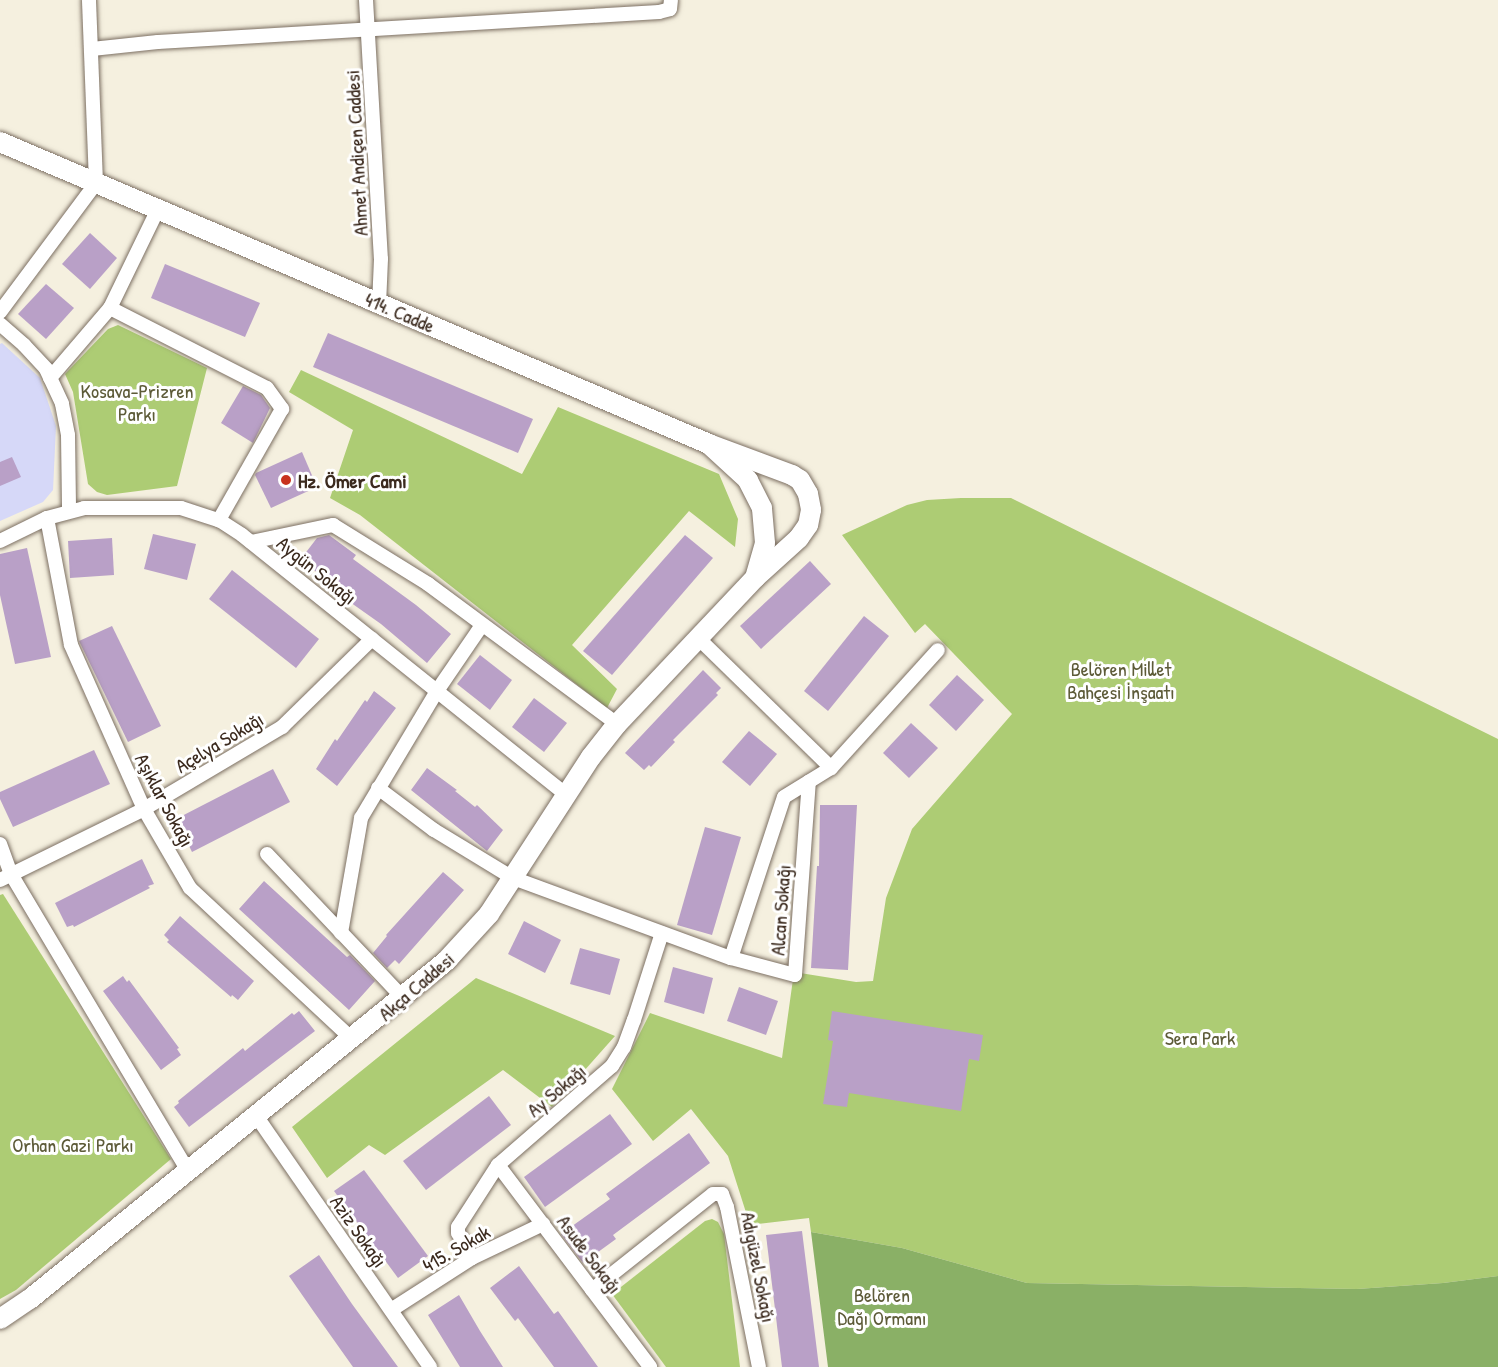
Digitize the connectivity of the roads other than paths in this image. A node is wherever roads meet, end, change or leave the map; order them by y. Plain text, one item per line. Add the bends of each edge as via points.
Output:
1 (89, 0) edge
2 (366, 0) edge
3 (671, 0) edge
4 (368, 31) junction
5 (92, 49) junction
6 (0, 142) edge
7 (96, 183) junction
8 (158, 209) junction
9 (379, 304) junction
10 (110, 308) junction
11 (0, 312) edge
12 (0, 324) edge
13 (51, 378) junction
14 (709, 444) junction
15 (800, 480) joint
16 (69, 510) junction
17 (47, 518) junction
18 (219, 520) junction
19 (0, 540) edge
20 (251, 542) junction
21 (755, 578) junction
22 (482, 625) junction
23 (698, 638) junction
24 (372, 639) junction
25 (938, 650) dead end
26 (437, 691) junction
27 (616, 724) junction
28 (831, 768) junction
29 (809, 782) junction
30 (378, 789) junction
31 (566, 795) junction
32 (144, 809) junction
33 (0, 844) edge
34 (267, 854) dead end
35 (5, 877) edge
36 (513, 878) junction
37 (341, 933) junction
38 (662, 933) junction
39 (731, 958) junction
40 (403, 998) junction
41 (352, 1039) junction
42 (256, 1116) junction
43 (498, 1165) junction
44 (188, 1171) junction
45 (543, 1224) junction
46 (472, 1257) junction
47 (592, 1290) junction
48 (391, 1310) junction
49 (0, 1319) edge
50 (430, 1367) edge
51 (650, 1367) edge
52 (759, 1367) edge

1 - 5 street
2 - 4 street, Ahmet Andiçen Caddesi
3 - 4 street via 670,9 659,12
4 - 5 street
4 - 9 street, Ahmet Andiçen Caddesi via 381,259
5 - 7 street
6 - 7 main road, 414. Cadde
7 - 8 main road, 414. Cadde
7 - 11 street
8 - 9 main road, 414. Cadde
8 - 10 street
9 - 14 main road, 414. Cadde
10 - 13 street
10 - 18 street via 267,388 282,409
12 - 13 street via 36,357
13 - 16 street via 62,404 68,435
14 - 15 main road, 414. Cadde
14 - 21 main road, Akça Caddesi via 747,480 762,508 765,543
15 - 21 main road, Akça Caddesi via 810,502 808,525
16 - 17 street, Aygün Sokağı
16 - 18 street, Aygün Sokağı via 181,508
17 - 19 street, Aygün Sokağı
17 - 32 street, Aşıklar Sokağı via 71,645
18 - 20 street, Aygün Sokağı
20 - 22 street via 333,525 428,584
20 - 24 street, Aygün Sokağı
21 - 23 main road, Akça Caddesi
22 - 26 street
22 - 27 street
23 - 27 main road, Akça Caddesi
23 - 28 street
24 - 26 street, Aygün Sokağı
24 - 32 street, Açelya Sokağı via 282,727
25 - 28 street, Alcan Sokağı
26 - 30 street
26 - 31 street, Aygün Sokağı
27 - 31 main road, Akça Caddesi
28 - 29 street, Alcan Sokağı
29 - 39 street, Alcan Sokağı via 784,797
29 - 39 street, Alcan Sokağı via 795,975
30 - 36 street, Alcan Sokağı via 434,830
30 - 37 street via 361,818
31 - 36 main road, Akça Caddesi
32 - 35 street, Açelya Sokağı
32 - 41 street, Aşıklar Sokağı via 190,888
33 - 35 street
34 - 37 street
35 - 44 street
36 - 38 street, Alcan Sokağı
36 - 40 main road, Akça Caddesi via 461,947
37 - 40 street
38 - 39 street, Alcan Sokağı
38 - 43 street, Ay Sokağı via 634,1020 616,1061
40 - 41 main road, Akça Caddesi
41 - 42 main road, Akça Caddesi
42 - 44 main road, Akça Caddesi
42 - 48 street, Aziz Sokağı
43 - 45 street, Asude Sokağı
43 - 46 street, Ay Sokağı via 457,1230
44 - 49 main road, Akça Caddesi
45 - 46 street, 415. Sokak
45 - 47 street, Asude Sokağı
46 - 48 street, 415. Sokak
47 - 51 street, Asude Sokağı
47 - 52 street, Adıgüzel Sokağı via 712,1194 722,1194
48 - 50 street, Aziz Sokağı

